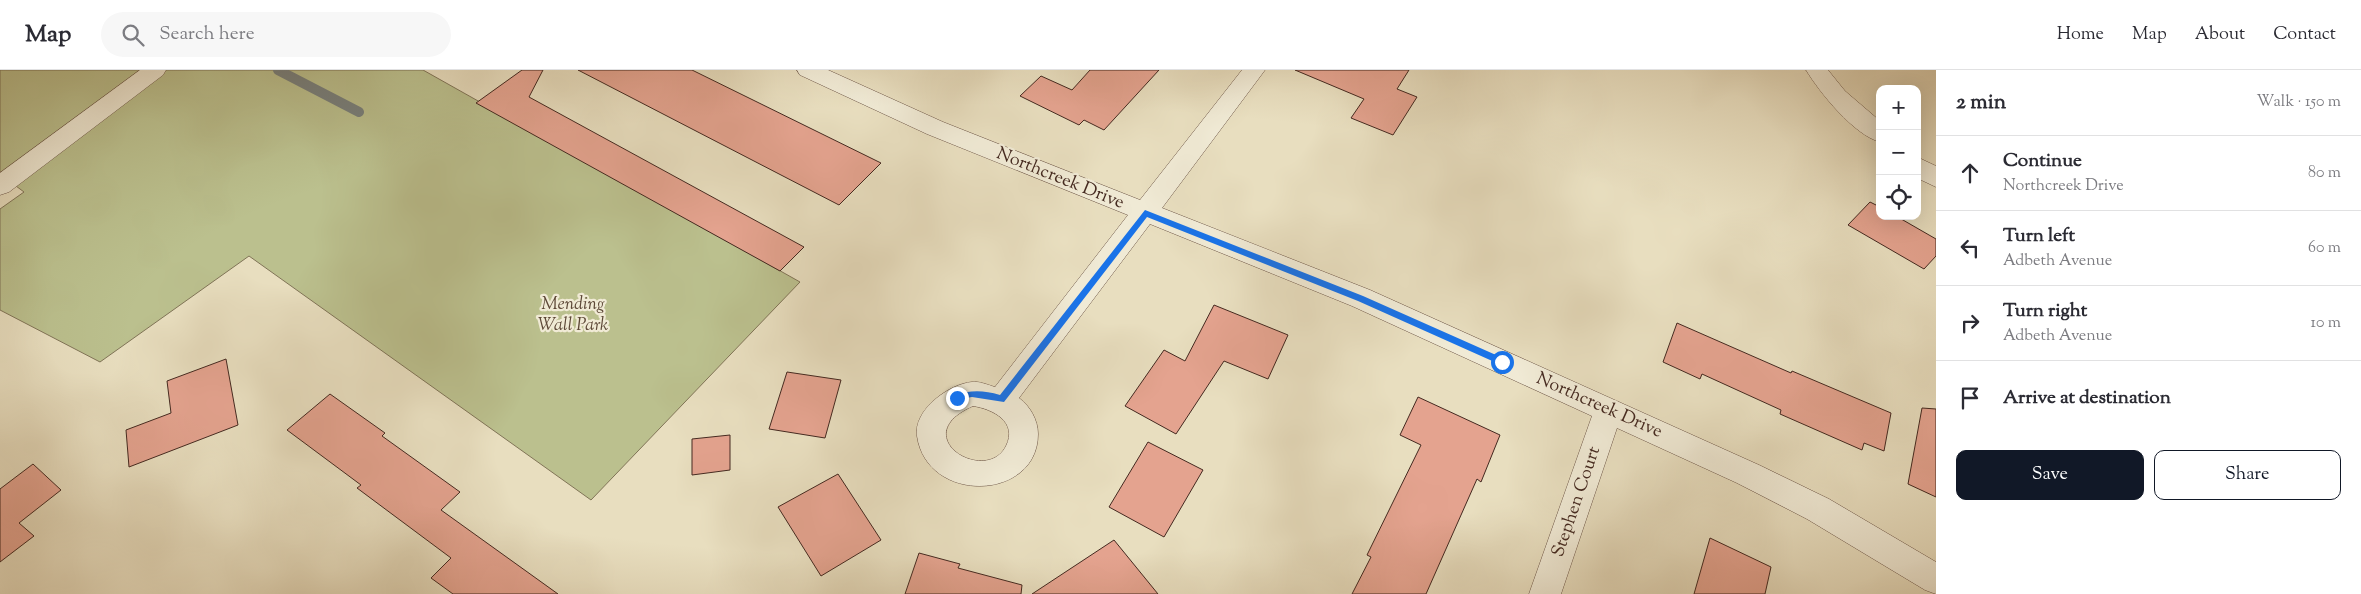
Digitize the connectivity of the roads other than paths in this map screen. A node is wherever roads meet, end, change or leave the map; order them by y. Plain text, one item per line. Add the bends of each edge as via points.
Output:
1 (154, 70) edge
2 (808, 70) edge
3 (1254, 70) edge
4 (1817, 70) edge
5 (1876, 131) edge
6 (1921, 169) edge
7 (1936, 178) edge
8 (0, 186) edge
9 (1145, 213) junction
10 (1001, 400) dead end
11 (1609, 410) junction
12 (1936, 580) edge
13 (1545, 594) edge

1 - 8 street
2 - 9 street, Northcreek Drive via 935,128
3 - 9 street
4 - 5 street via 1857,115
6 - 7 street
9 - 10 street
9 - 11 street, Northcreek Drive via 1361,298
11 - 12 street, Northcreek Drive via 1818,509
11 - 13 street, Stephen Court

